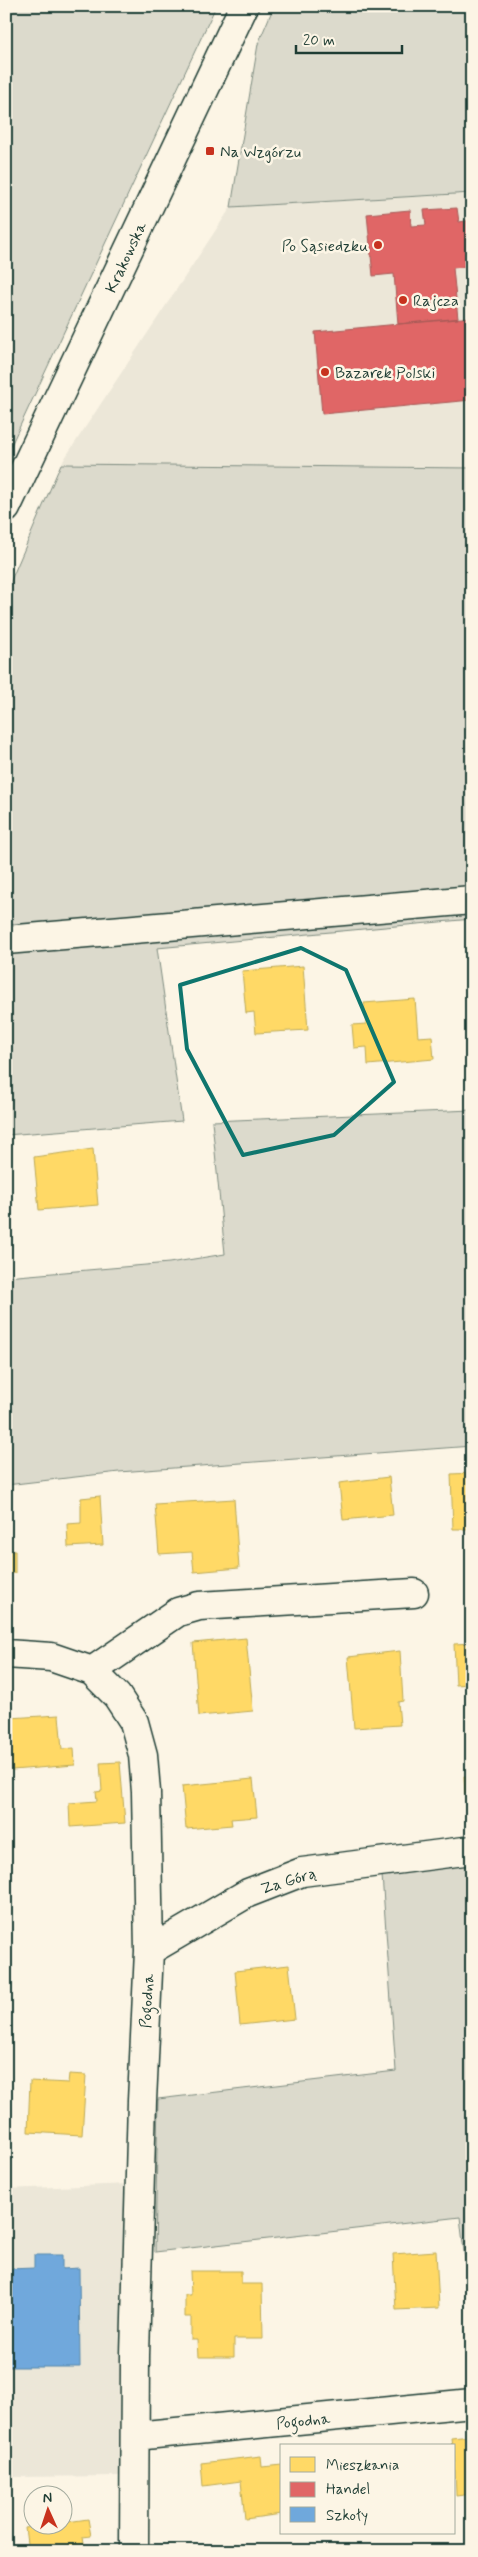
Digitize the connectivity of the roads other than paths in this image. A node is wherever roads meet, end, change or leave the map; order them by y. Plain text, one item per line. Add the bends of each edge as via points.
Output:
1 (244, 6) edge
2 (6, 508) edge
3 (472, 900) edge
4 (6, 940) edge
5 (414, 1593) dead end
6 (6, 1654) edge
7 (92, 1671) junction
8 (472, 1850) edge
9 (149, 1951) junction
10 (472, 2403) edge
11 (135, 2436) junction
12 (134, 2551) edge

1 - 2 street, Krakowska
3 - 4 street
5 - 7 street via 198,1606 178,1612
6 - 7 street, Pogodna via 51,1657
7 - 9 street, Pogodna via 117,1696 134,1722 143,1755
8 - 9 street, Za Górą via 302,1872 248,1893
9 - 11 street, Pogodna via 142,2101
10 - 11 street, Pogodna
11 - 12 street, Pogodna

